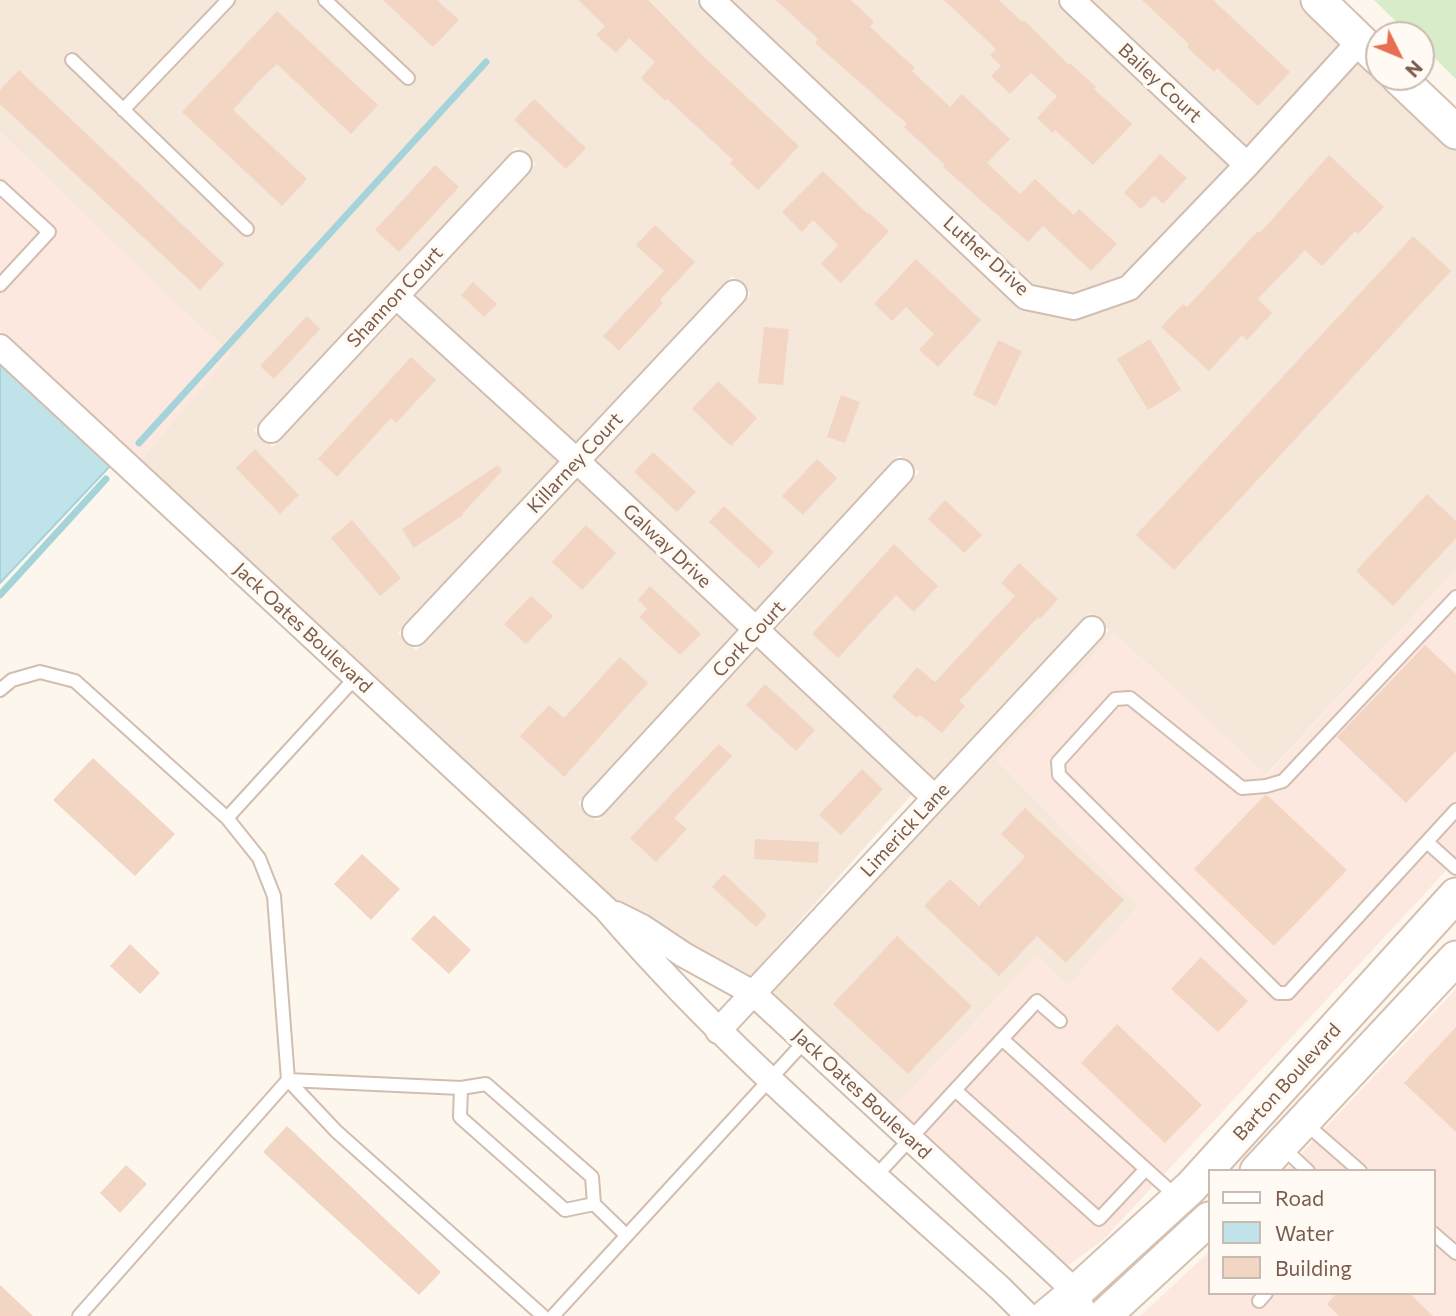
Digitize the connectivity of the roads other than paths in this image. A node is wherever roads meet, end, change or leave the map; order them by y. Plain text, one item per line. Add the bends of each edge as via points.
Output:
1 (228, 0) edge
2 (325, 0) edge
3 (712, 0) edge
4 (1072, 0) edge
5 (1318, 0) edge
6 (1365, 45) edge
7 (1365, 55) edge
8 (72, 60) dead end
9 (408, 78) dead end
10 (1413, 91) edge
11 (123, 110) junction
12 (1456, 132) edge
13 (519, 163) dead end
14 (1247, 165) junction
15 (0, 187) edge
16 (247, 229) dead end
17 (0, 285) edge
18 (734, 293) dead end
19 (397, 297) junction
20 (0, 347) edge
21 (271, 430) dead end
22 (576, 461) junction
23 (901, 472) dead end
24 (1456, 597) edge
25 (1092, 629) dead end
26 (757, 630) junction
27 (415, 634) dead end
28 (356, 677) junction
29 (0, 691) edge
30 (935, 798) junction
31 (595, 804) dead end
32 (1456, 810) edge
33 (227, 818) junction
34 (1427, 842) junction
35 (1456, 868) edge
36 (1456, 895) edge
37 (606, 909) junction
38 (1456, 958) edge
39 (753, 993) junction
40 (1060, 1021) dead end
41 (718, 1031) junction
42 (1002, 1039) junction
43 (805, 1041) junction
44 (769, 1079) junction
45 (288, 1080) junction
46 (461, 1088) junction
47 (955, 1090) junction
48 (1274, 1096) junction
49 (1303, 1122) junction
50 (910, 1139) junction
51 (1281, 1146) junction
52 (1258, 1169) edge
53 (1306, 1169) edge
54 (1358, 1169) edge
55 (1145, 1170) junction
56 (876, 1176) junction
57 (1178, 1199) junction
58 (594, 1204) junction
59 (1208, 1220) edge
60 (626, 1235) junction
61 (1435, 1235) edge
62 (1456, 1252) edge
63 (1080, 1304) edge
64 (79, 1316) edge
65 (543, 1316) edge
66 (553, 1316) edge
67 (1028, 1316) edge
68 (1047, 1316) edge
69 (1104, 1316) edge

1 - 11 lane
2 - 9 lane
3 - 14 street, Luther Drive via 1026,296 1074,307 1129,288
4 - 14 street, Bailey Court
5 - 6 main road
7 - 14 street, Luther Drive
8 - 11 lane
10 - 12 main road
11 - 16 lane
13 - 19 street, Shannon Court
15 - 17 lane via 49,232
18 - 22 street, Killarney Court
19 - 21 street, Shannon Court
19 - 22 street, Galway Drive
20 - 28 street, Jack Oates Boulevard
22 - 26 street, Galway Drive
22 - 27 street, Killarney Court
23 - 26 street, Cork Court
24 - 34 lane via 1283,781 1241,788 1130,698 1115,699 1058,762 1059,775 1278,993 1288,993
25 - 30 street, Limerick Lane
26 - 30 street, Galway Drive
26 - 31 street, Cork Court
28 - 33 lane
28 - 37 street, Jack Oates Boulevard
29 - 33 lane via 12,680 40,672 75,681
30 - 39 street, Limerick Lane
32 - 34 lane
33 - 45 lane via 258,858 274,896
34 - 35 lane
36 - 48 main road, Barton Boulevard
37 - 39 street, Jack Oates Boulevard
37 - 41 street, Jack Oates Boulevard
38 - 49 main road, Barton Boulevard
39 - 41 street, Limerick Lane
39 - 43 street, Jack Oates Boulevard
40 - 42 lane via 1037,1001
41 - 44 street, Jack Oates Boulevard
42 - 47 lane
42 - 55 lane
43 - 44 lane
43 - 50 street, Jack Oates Boulevard
44 - 56 street, Jack Oates Boulevard
44 - 60 lane
45 - 46 lane
45 - 64 lane
45 - 65 lane via 336,1131
46 - 58 lane via 486,1084 592,1177
46 - 58 lane via 460,1117 565,1210
47 - 50 lane
47 - 55 lane via 1099,1219
48 - 49 main road
48 - 57 main road, Barton Boulevard
49 - 51 main road, Barton Boulevard
49 - 54 lane
50 - 56 lane
50 - 63 street, Jack Oates Boulevard
51 - 52 main road, Barton Boulevard
51 - 53 lane
55 - 57 lane
56 - 67 street, Jack Oates Boulevard
57 - 63 main road, Barton Boulevard
58 - 60 lane
59 - 69 main road
60 - 66 lane
61 - 62 lane
63 - 68 main road, Barton Boulevard

